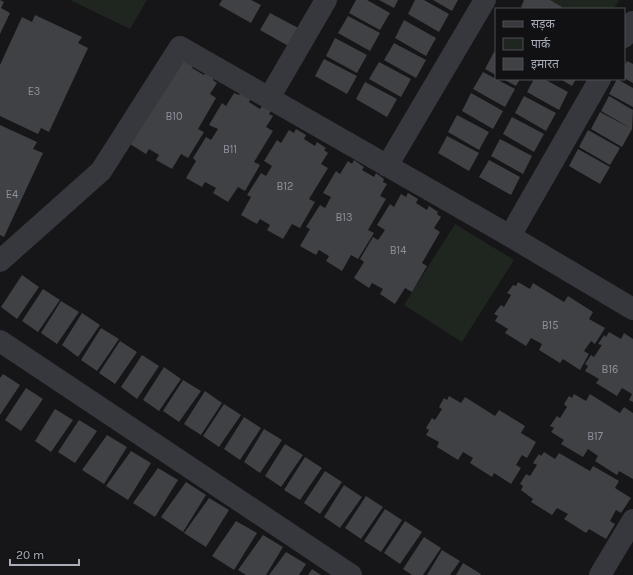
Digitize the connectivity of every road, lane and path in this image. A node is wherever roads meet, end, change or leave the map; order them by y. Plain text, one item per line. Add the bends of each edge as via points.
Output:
1 (326, 0) edge
2 (485, 0) edge
3 (633, 22) edge
4 (625, 35) edge
5 (599, 80) edge
6 (269, 98) junction
7 (387, 166) junction
8 (510, 236) junction
9 (0, 261) edge
10 (633, 309) edge
11 (0, 341) edge
12 (633, 520) edge
13 (351, 575) edge
14 (600, 575) edge

1 - 6 street
2 - 7 street
3 - 4 street
5 - 8 street
6 - 7 street
6 - 9 street via 180,47 101,171
7 - 8 street
8 - 10 street
11 - 13 street
12 - 14 street

